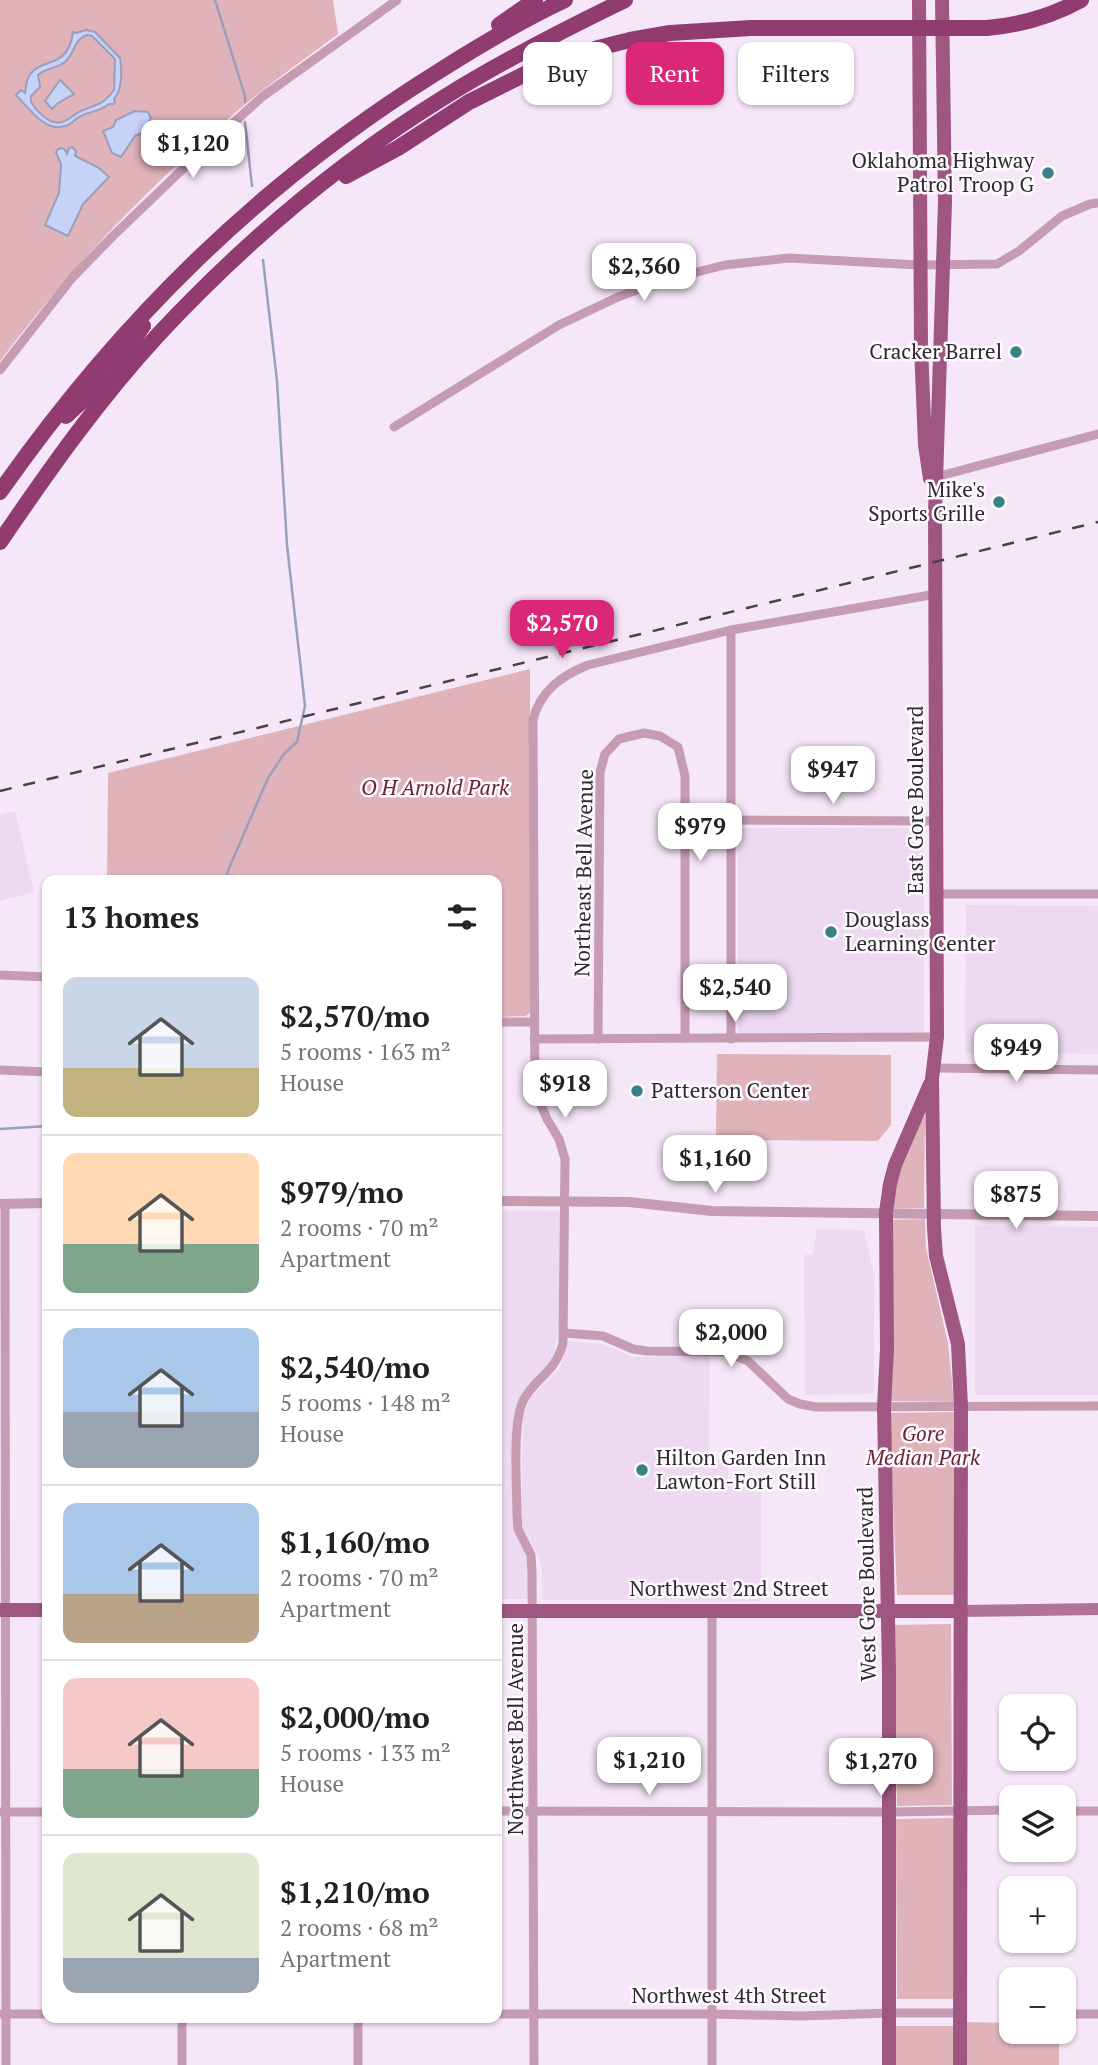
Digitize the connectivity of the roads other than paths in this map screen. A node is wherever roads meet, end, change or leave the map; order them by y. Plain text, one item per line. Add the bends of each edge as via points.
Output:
1 (397, 0) edge
2 (535, 0) edge
3 (565, 0) edge
4 (625, 0) edge
5 (919, 0) edge
6 (942, 0) edge
7 (1082, 0) edge
8 (919, 28) junction
9 (942, 29) junction
10 (397, 97) junction
11 (919, 110) junction
12 (942, 110) junction
13 (307, 196) junction
14 (1098, 203) edge
15 (919, 265) junction
16 (942, 265) junction
17 (176, 278) junction
18 (195, 297) junction
19 (0, 370) edge
20 (108, 376) junction
21 (394, 428) dead end
22 (1098, 434) edge
23 (26, 454) junction
24 (49, 471) junction
25 (933, 478) junction
26 (0, 492) edge
27 (0, 542) edge
28 (936, 594) junction
29 (731, 630) junction
30 (730, 820) junction
31 (937, 821) junction
32 (937, 894) junction
33 (1098, 894) edge
34 (0, 975) edge
35 (42, 977) edge
36 (502, 1022) edge
37 (534, 1023) junction
38 (937, 1037) junction
39 (685, 1038) junction
40 (731, 1038) junction
41 (534, 1039) junction
42 (598, 1039) junction
43 (0, 1070) edge
44 (1098, 1070) edge
45 (42, 1072) edge
46 (933, 1074) junction
47 (502, 1201) edge
48 (565, 1201) junction
49 (42, 1203) edge
50 (2, 1204) edge
51 (887, 1212) junction
52 (933, 1214) junction
53 (1098, 1216) edge
54 (564, 1332) junction
55 (1098, 1406) edge
56 (884, 1407) junction
57 (961, 1407) junction
58 (3, 1410) edge
59 (1098, 1609) edge
60 (3, 1610) edge
61 (42, 1610) edge
62 (712, 1610) junction
63 (889, 1610) junction
64 (502, 1611) edge
65 (533, 1611) junction
66 (960, 1611) junction
67 (960, 1810) junction
68 (999, 1810) edge
69 (502, 1811) edge
70 (534, 1811) junction
71 (1076, 1811) edge
72 (1098, 1811) edge
73 (3, 1812) edge
74 (42, 1812) edge
75 (712, 1812) junction
76 (890, 1812) junction
77 (889, 2013) junction
78 (960, 2013) junction
79 (3, 2014) edge
80 (42, 2014) edge
81 (502, 2014) edge
82 (534, 2014) junction
83 (712, 2014) junction
84 (1076, 2014) edge
85 (1098, 2014) edge
86 (182, 2023) edge
87 (358, 2023) edge
88 (6, 2065) edge
89 (182, 2065) edge
90 (358, 2065) edge
91 (534, 2065) edge
92 (712, 2065) edge
93 (889, 2065) edge
94 (960, 2065) edge

1 - 19 street via 262,97 188,164 72,278
2 - 10 highway
3 - 10 highway
4 - 13 highway via 441,99
5 - 8 main road, East Gore Boulevard
6 - 9 main road, East Gore Boulevard
7 - 9 highway via 1021,23
8 - 9 highway
8 - 11 main road, East Gore Boulevard
8 - 13 highway via 722,29 670,33 598,48 497,87 398,148
9 - 12 main road, East Gore Boulevard
10 - 17 highway via 289,176
11 - 12 main road
11 - 15 main road, East Gore Boulevard
12 - 16 main road, East Gore Boulevard
13 - 18 highway
14 - 16 street via 1062,216 997,264
15 - 16 street
15 - 21 street via 789,258 725,265 661,281 559,325
15 - 25 main road, East Gore Boulevard via 925,444
16 - 25 main road, East Gore Boulevard
17 - 20 highway
17 - 23 highway via 98,363
18 - 20 highway
18 - 24 highway via 119,380
20 - 23 highway
20 - 24 highway
22 - 25 street
23 - 26 highway
24 - 27 highway
25 - 28 main road, East Gore Boulevard
28 - 29 street
28 - 31 main road, East Gore Boulevard
29 - 30 street
29 - 37 street via 587,665 556,682 537,705 533,720
30 - 31 street
30 - 40 street
31 - 32 main road, East Gore Boulevard
32 - 33 street
32 - 38 main road, East Gore Boulevard
34 - 35 street
36 - 37 street
37 - 41 street
38 - 40 street
38 - 46 main road, East Gore Boulevard
39 - 40 street
39 - 42 street
39 - 42 street, Northeast Bell Avenue via 685,776 678,747 644,733 619,739 605,754 600,772
41 - 42 street
41 - 48 street via 535,1091 565,1159
43 - 45 street
44 - 46 street
46 - 51 main road, West Gore Boulevard via 895,1165
46 - 52 main road, East Gore Boulevard
47 - 48 street
48 - 51 street via 712,1211
48 - 54 street, Northwest Bell Avenue
49 - 50 street
50 - 58 street
51 - 52 street
51 - 56 main road, West Gore Boulevard
52 - 53 street
52 - 57 main road via 936,1256 958,1344
54 - 56 street via 603,1336 647,1351 726,1352 748,1361 779,1392 800,1404
54 - 65 street, Northwest Bell Avenue via 560,1355 523,1401 518,1423 517,1515 531,1555
55 - 57 street
56 - 57 street
56 - 63 main road, West Gore Boulevard
57 - 66 main road
58 - 60 street
59 - 66 main road
60 - 61 main road
60 - 73 street
62 - 63 main road, Northwest 2nd Street
62 - 65 main road, Northwest 2nd Street
62 - 75 street
63 - 66 main road, Northwest 2nd Street
63 - 76 main road, West Gore Boulevard
64 - 65 main road, Northwest 2nd Street
65 - 70 street, Northwest Bell Avenue
66 - 67 main road
67 - 68 street
67 - 76 street
67 - 78 main road
69 - 70 street
70 - 75 street
70 - 82 street, Northwest Bell Avenue
71 - 72 street
73 - 74 street
73 - 79 street
75 - 76 street
75 - 83 street
76 - 77 main road, West Gore Boulevard
77 - 78 street, Northwest 4th Street
77 - 83 street, Northwest 4th Street
77 - 93 main road, West Gore Boulevard
78 - 94 main road
79 - 80 street
79 - 88 street
81 - 82 street, Northwest 4th Street
82 - 83 street, Northwest 4th Street
82 - 91 street, Northwest Bell Avenue
83 - 92 street
84 - 85 street
86 - 89 street
87 - 90 street

